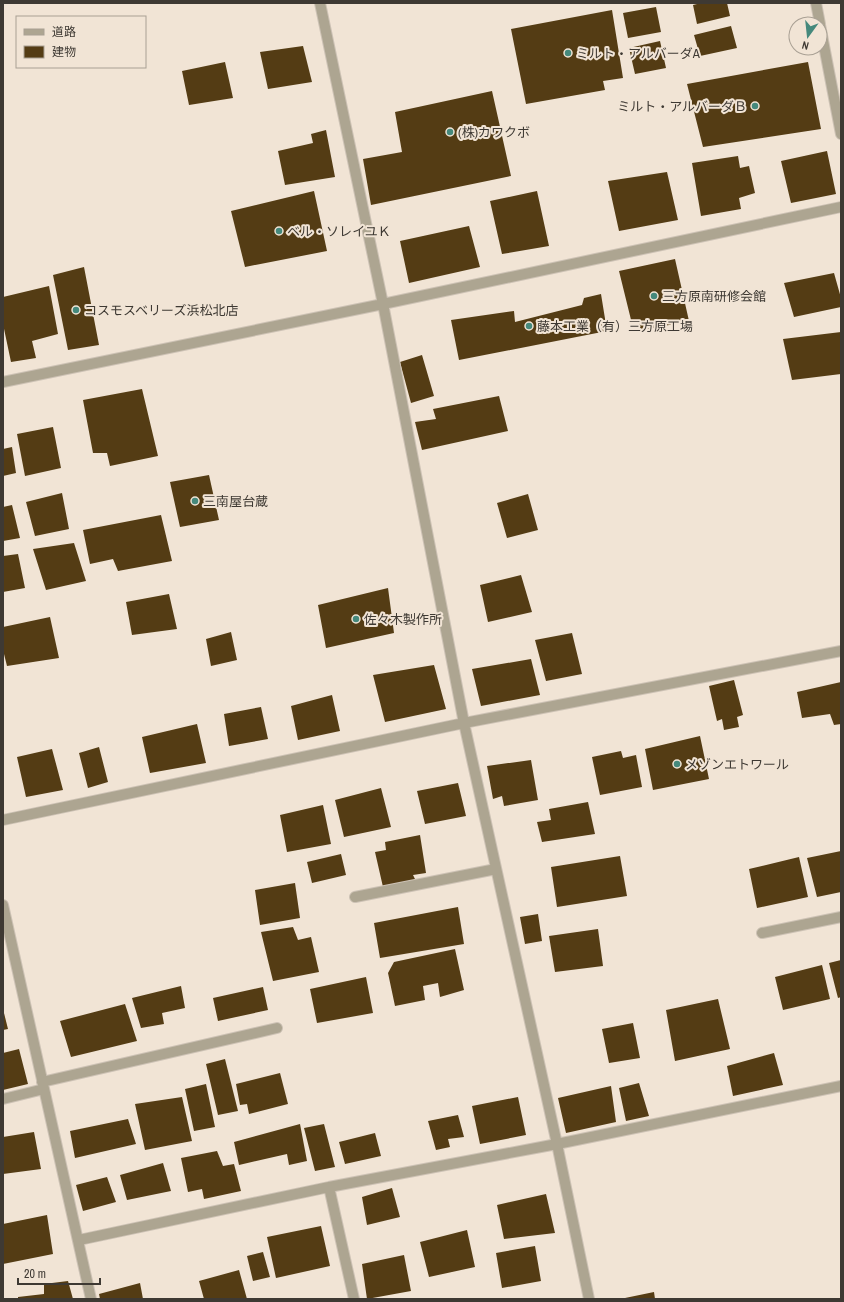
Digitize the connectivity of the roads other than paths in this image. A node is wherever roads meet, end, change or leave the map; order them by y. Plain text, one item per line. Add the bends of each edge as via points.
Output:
1 (320, 3) edge
2 (816, 3) edge
3 (818, 16) edge
4 (826, 56) edge
5 (841, 134) edge
6 (841, 206) edge
7 (383, 304) junction
8 (3, 382) edge
9 (841, 651) edge
10 (464, 723) junction
11 (3, 820) edge
12 (496, 869) junction
13 (355, 897) dead end
14 (3, 905) edge
15 (841, 917) edge
16 (762, 933) dead end
17 (277, 1028) dead end
18 (43, 1085) junction
19 (841, 1086) edge
20 (3, 1099) edge
21 (557, 1144) junction
22 (329, 1187) junction
23 (79, 1240) junction
24 (91, 1299) edge
25 (354, 1299) edge
26 (589, 1299) edge

1 - 7 street
2 - 3 street
4 - 5 street
6 - 7 street
7 - 8 street
7 - 10 street
9 - 10 street
10 - 11 street
10 - 12 street
12 - 13 street
12 - 21 street
14 - 18 street
15 - 16 street
17 - 18 street
18 - 20 street
18 - 23 street
19 - 21 street
21 - 22 street
21 - 26 street
22 - 23 street
22 - 25 street
23 - 24 street

